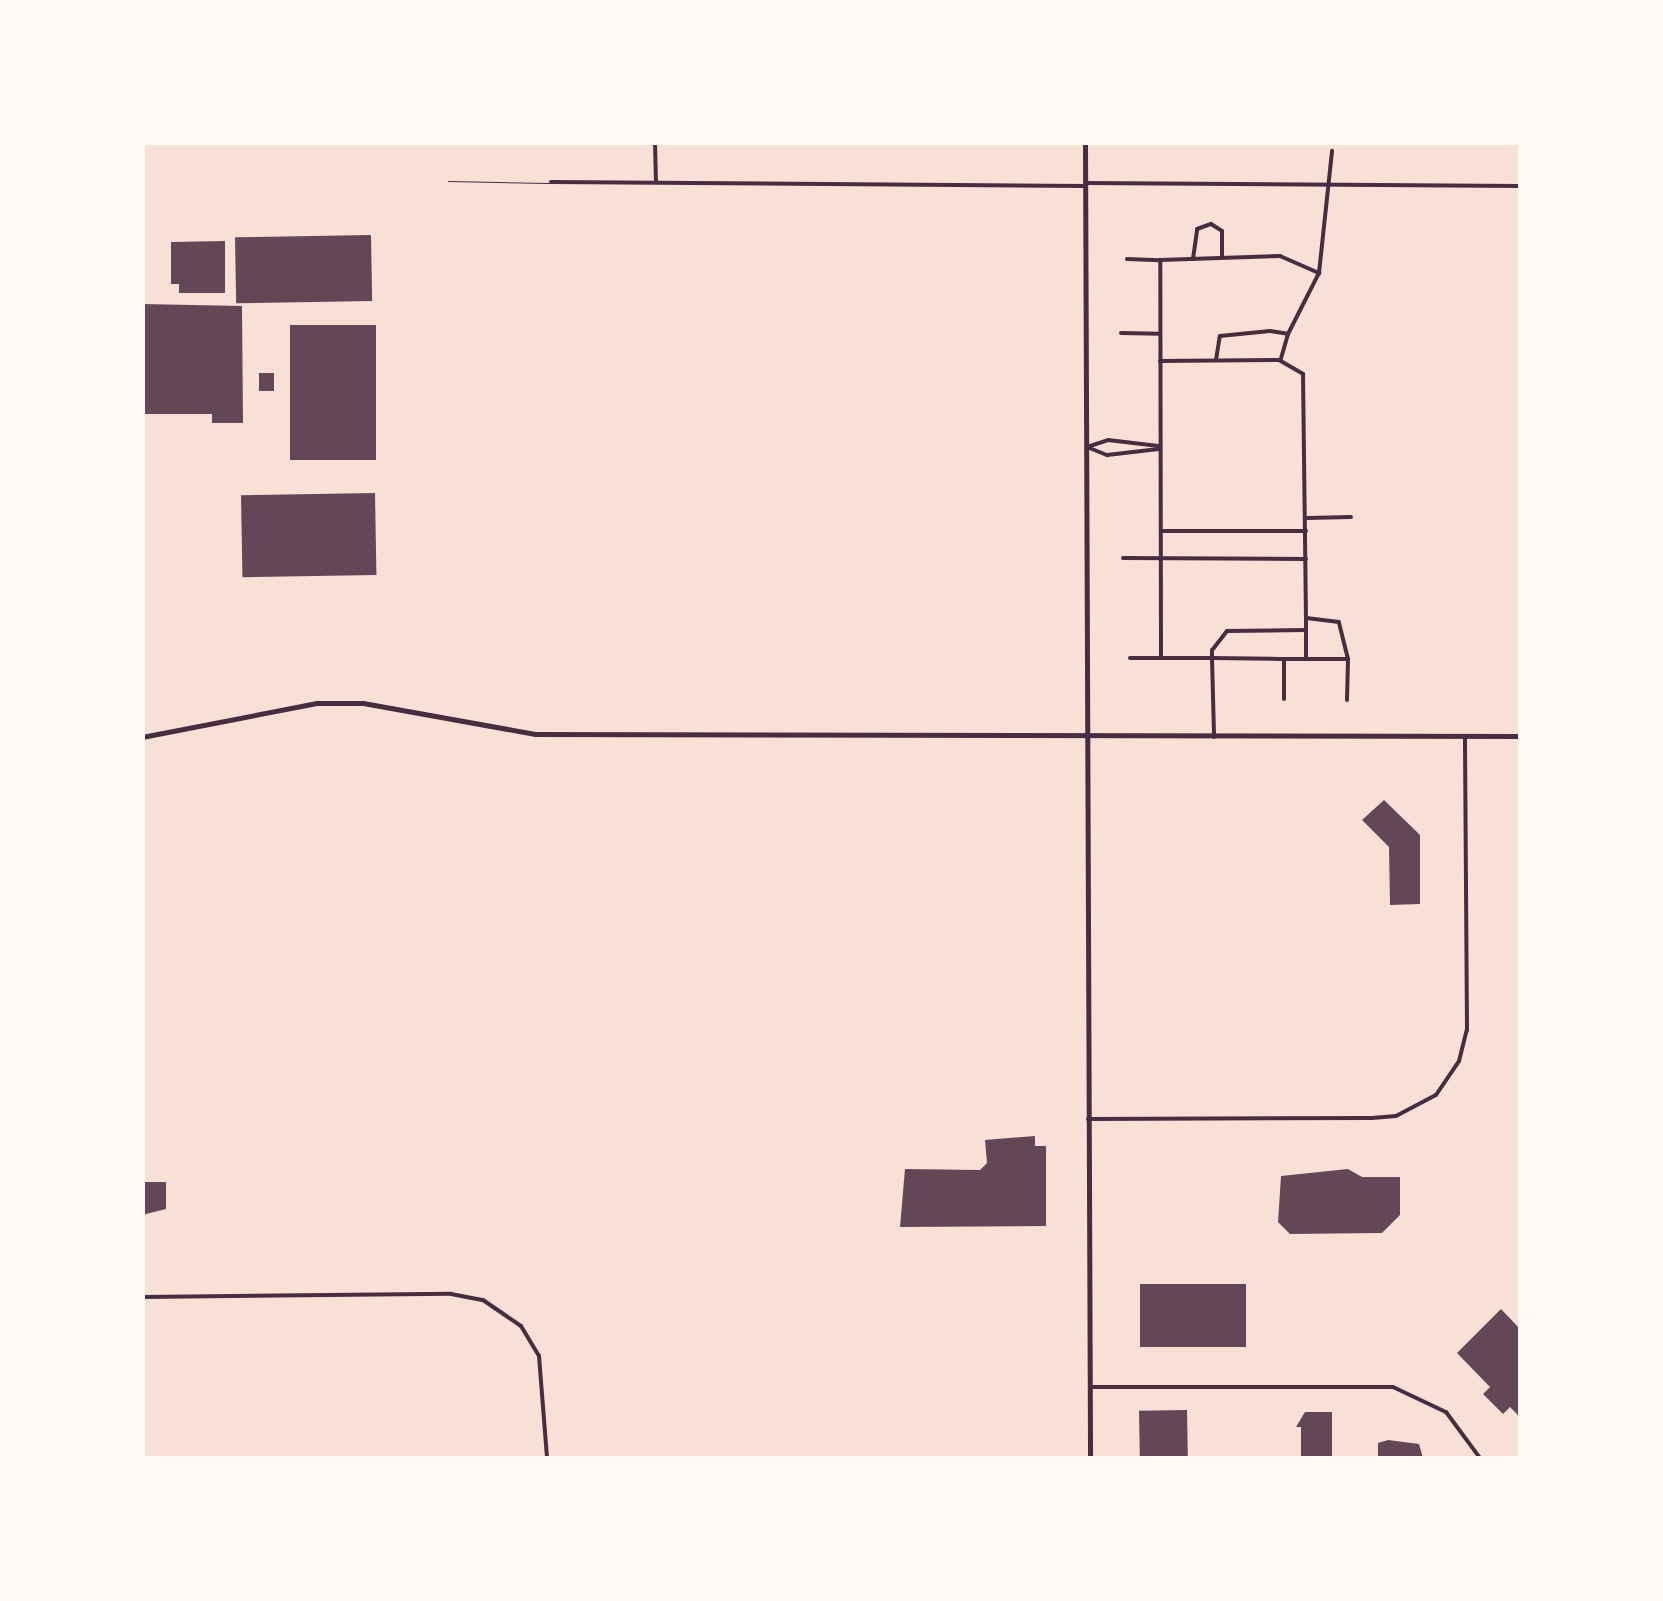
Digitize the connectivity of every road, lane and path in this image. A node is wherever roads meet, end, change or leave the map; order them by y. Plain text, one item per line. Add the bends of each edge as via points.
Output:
1 (655, 142) edge
2 (1085, 142) edge
3 (1332, 151) dead end
4 (448, 180) dead end
5 (551, 182) joint
6 (656, 182) junction
7 (1085, 185) junction
8 (1333, 186) junction
9 (1520, 186) edge
10 (1222, 258) junction
11 (1128, 259) dead end
12 (1194, 259) junction
13 (1160, 260) junction
14 (1320, 273) junction
15 (1121, 333) dead end
16 (1160, 334) junction
17 (1288, 334) junction
18 (1160, 360) junction
19 (1216, 360) junction
20 (1280, 360) junction
21 (1086, 447) junction
22 (1161, 448) junction
23 (1307, 518) junction
24 (1351, 518) dead end
25 (1161, 531) junction
26 (1307, 531) junction
27 (1122, 558) dead end
28 (1161, 559) junction
29 (1306, 560) junction
30 (1306, 618) junction
31 (1306, 630) junction
32 (1130, 658) dead end
33 (1161, 658) junction
34 (1212, 658) junction
35 (1284, 659) junction
36 (1306, 659) junction
37 (1348, 659) junction
38 (1284, 699) dead end
39 (1348, 700) dead end
40 (1088, 736) junction
41 (1520, 736) edge
42 (142, 737) edge
43 (1214, 737) junction
44 (1466, 737) junction
45 (1088, 1119) junction
46 (142, 1297) edge
47 (1090, 1387) junction
48 (547, 1458) edge
49 (1090, 1458) edge
50 (1480, 1458) edge

1 - 6 street
2 - 7 street
3 - 8 street
4 - 5 lane
5 - 6 street
6 - 7 street
7 - 8 street
7 - 21 street
8 - 9 street
8 - 14 street
10 - 12 street
10 - 12 street via 1222,232 1211,224 1197,229
10 - 14 street via 1280,256
11 - 13 street
12 - 13 street
13 - 16 street
14 - 17 street
15 - 16 street
16 - 18 street
17 - 19 street via 1224,334
17 - 20 street
18 - 19 street
18 - 22 street
19 - 20 street
20 - 23 street via 1303,374
21 - 22 street via 1107,455
21 - 22 street via 1152,440
21 - 40 street
22 - 25 street
23 - 24 street
23 - 26 street
25 - 26 street
25 - 28 street
26 - 29 street
27 - 28 street
28 - 29 street
28 - 33 street
29 - 30 street
30 - 31 street
30 - 37 street via 1339,622
31 - 34 street via 1228,631 1214,642
31 - 36 street
32 - 33 street
33 - 34 street
34 - 35 street
34 - 43 street
35 - 36 street
35 - 38 street
36 - 37 street
37 - 39 street
40 - 42 street via 534,734 363,703 316,703
40 - 43 street
40 - 45 street
41 - 44 street
43 - 44 street
44 - 45 street via 1467,1030 1459,1061 1436,1096 1396,1116 1372,1118
45 - 47 street
46 - 48 street via 461,1294 502,1310 532,1340 545,1376
47 - 49 street
47 - 50 street via 1366,1384 1430,1402 1460,1424

